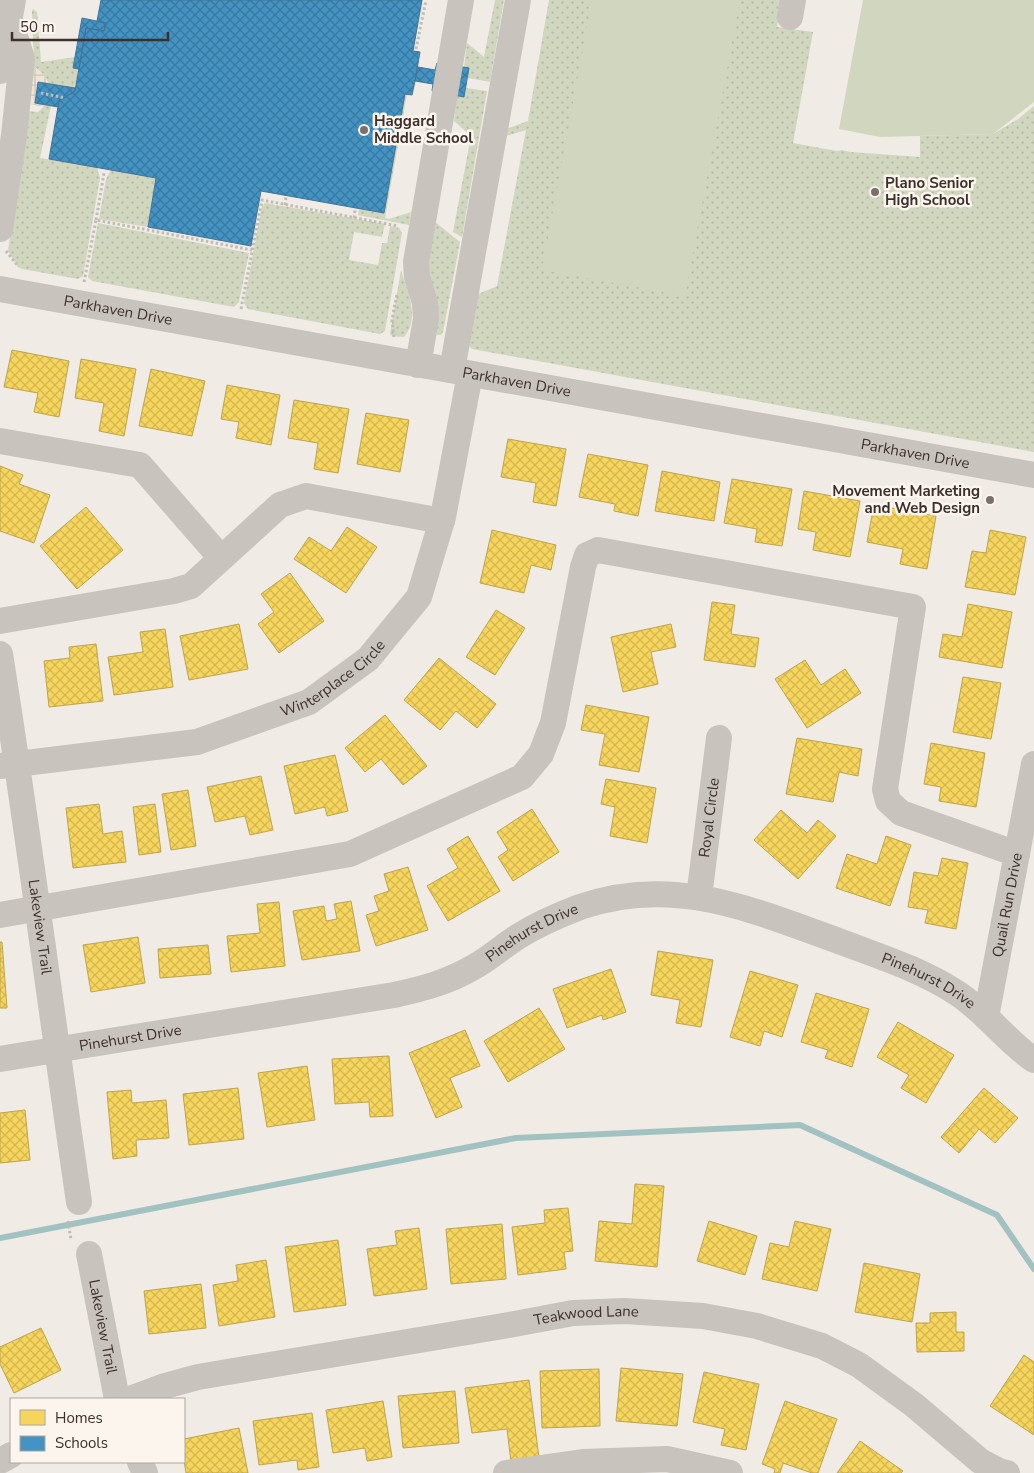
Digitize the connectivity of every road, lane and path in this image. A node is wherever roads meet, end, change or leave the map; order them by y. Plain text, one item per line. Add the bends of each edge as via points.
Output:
1 (426, 0) edge
2 (461, 0) edge
3 (518, 0) edge
4 (12, 10) edge
5 (416, 49) dead end
6 (0, 71) edge
7 (37, 93) dead end
8 (65, 98) dead end
9 (7, 134) edge
10 (104, 173) dead end
11 (286, 197) dead end
12 (285, 204) junction
13 (355, 210) dead end
14 (354, 218) junction
15 (96, 220) junction
16 (407, 227) dead end
17 (0, 229) edge
18 (252, 250) junction
19 (84, 282) dead end
20 (0, 289) edge
21 (397, 292) dead end
22 (240, 311) dead end
23 (394, 338) dead end
24 (418, 364) junction
25 (461, 372) junction
26 (0, 441) edge
27 (1034, 475) edge
28 (442, 521) junction
29 (222, 558) junction
30 (0, 621) edge
31 (0, 654) edge
32 (719, 738) dead end
33 (1034, 764) edge
34 (9, 765) edge
35 (1017, 854) junction
36 (699, 897) junction
37 (37, 909) junction
38 (0, 915) edge
39 (986, 1017) junction
40 (57, 1050) junction
41 (0, 1060) edge
42 (1034, 1060) edge
43 (73, 1207) joint
44 (80, 1250) joint
45 (117, 1398) edge
46 (133, 1398) edge
47 (506, 1473) edge
48 (730, 1473) edge
49 (1007, 1473) edge

1 - 5 path
2 - 24 street via 416,262 426,319
3 - 25 street, Winterplace Circle
4 - 6 street
4 - 9 street via 22,59
7 - 8 path
9 - 17 street
10 - 15 path
11 - 12 path
12 - 14 path
12 - 18 path via 262,200
13 - 14 path
14 - 16 path
15 - 18 path
15 - 19 path
18 - 22 path
20 - 24 street, Parkhaven Drive
21 - 23 path via 392,320
24 - 25 street, Parkhaven Drive
25 - 27 street, Parkhaven Drive
25 - 28 street, Winterplace Circle
26 - 29 street via 140,465
28 - 29 street via 306,496 280,504
28 - 34 street, Winterplace Circle via 419,597 368,659 309,702 197,742
29 - 30 street via 190,586 174,591
31 - 34 street, Lakeview Trail
32 - 36 street, Royal Circle
33 - 35 street, Quail Run Drive
34 - 37 street, Lakeview Trail
35 - 37 street via 901,813 888,801 886,788 913,607 598,550 587,555 583,567 553,723 541,754 522,777 350,854
35 - 39 street, Quail Run Drive
36 - 39 street, Pinehurst Drive via 764,914 899,963 959,994
36 - 40 street, Pinehurst Drive via 663,894 617,898 582,907 547,920 518,936 474,968 426,988
37 - 38 street
37 - 40 street, Lakeview Trail
39 - 42 street, Pinehurst Drive
40 - 41 street, Pinehurst Drive
40 - 43 street, Lakeview Trail
43 - 44 path
44 - 45 street, Lakeview Trail
46 - 49 street, Teakwood Lane via 198,1376 573,1313 625,1311 703,1316 757,1326 822,1346 860,1365 980,1461
47 - 48 street via 583,1462 667,1459

